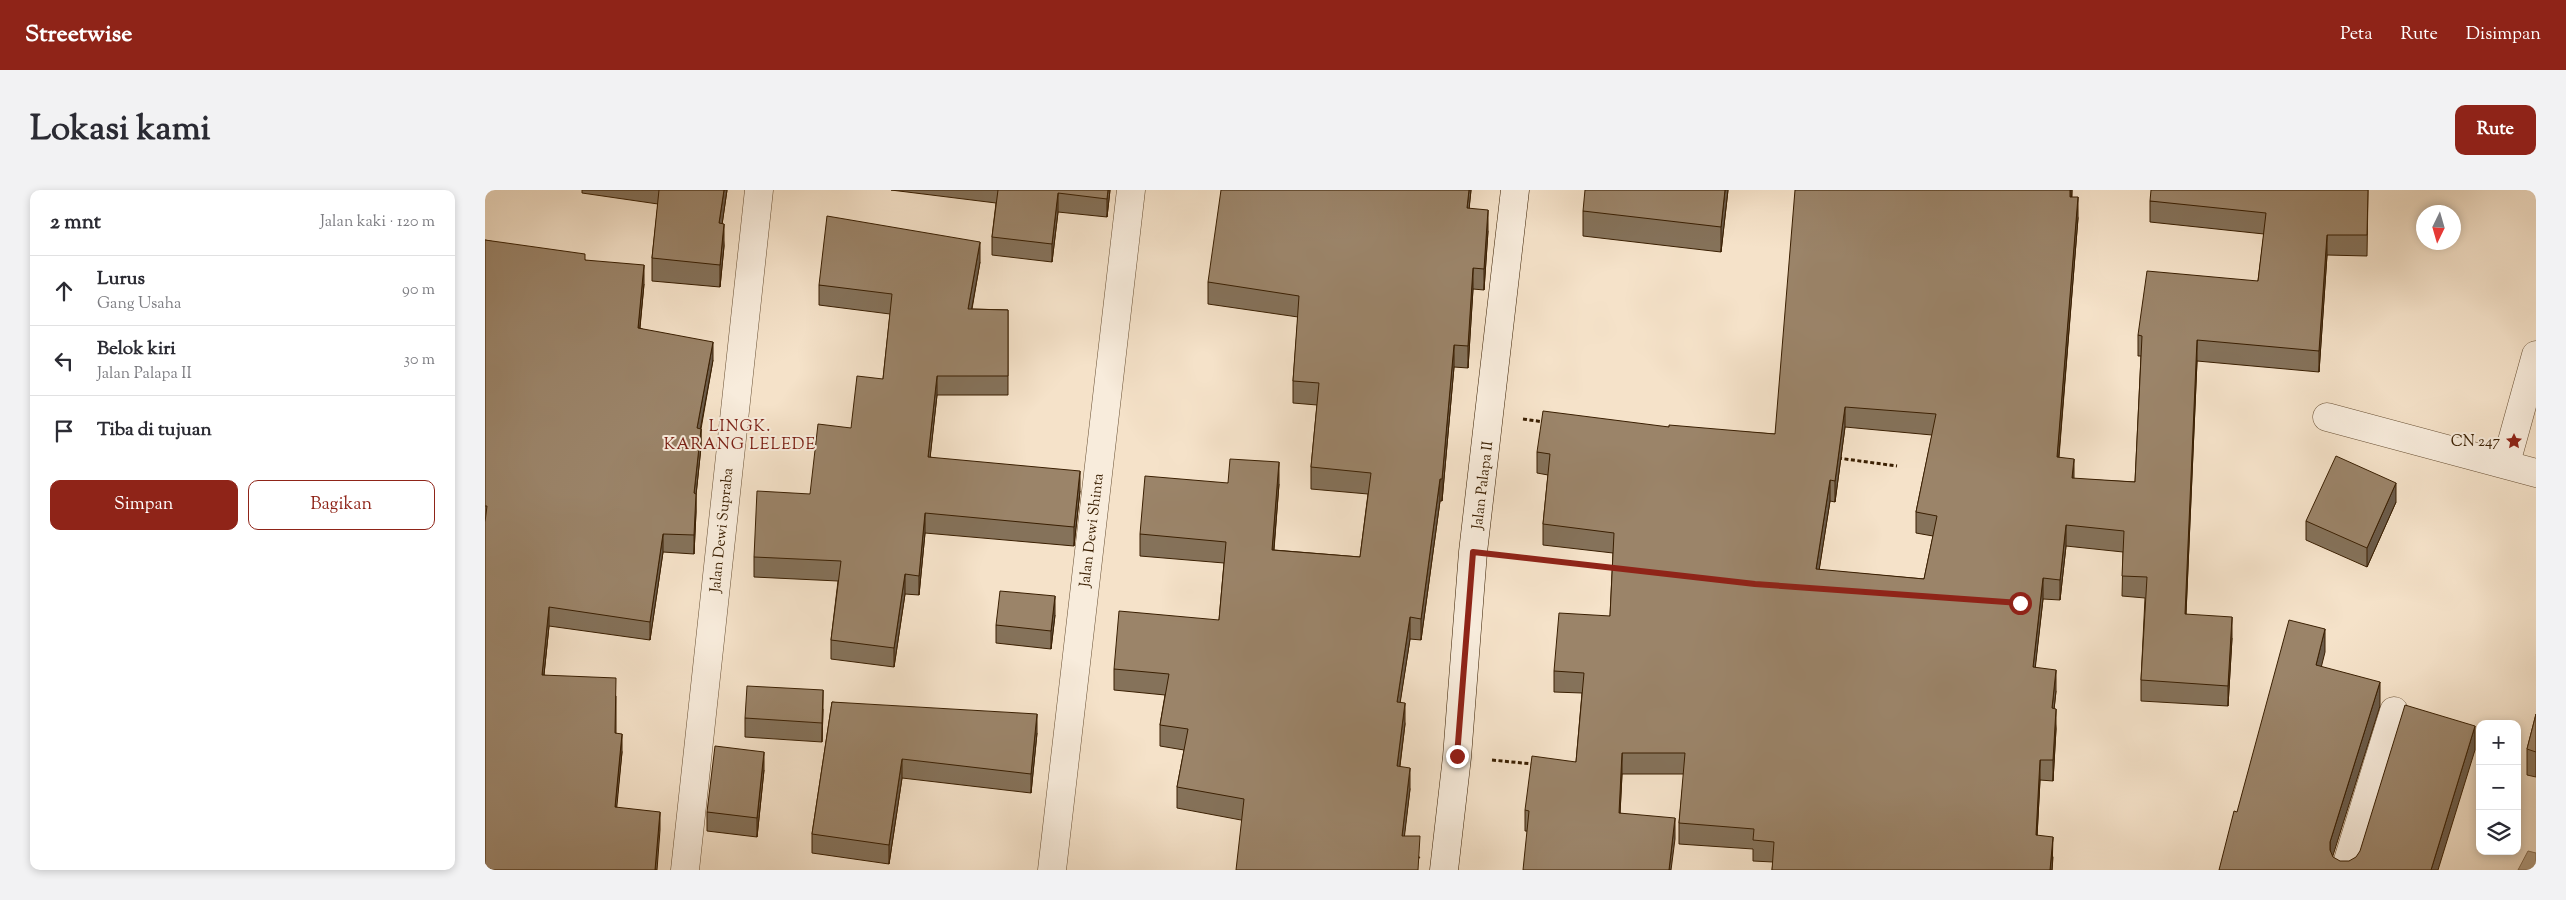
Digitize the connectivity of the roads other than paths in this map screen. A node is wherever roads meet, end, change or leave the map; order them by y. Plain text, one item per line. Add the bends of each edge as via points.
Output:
1 (759, 190) edge
2 (1131, 190) edge
3 (1515, 190) edge
4 (2536, 355) edge
5 (2327, 417) dead end
6 (2506, 463) junction
7 (2536, 473) edge
8 (2393, 711) dead end
9 (685, 870) edge
10 (1051, 870) edge
11 (1444, 870) edge
12 (2345, 870) edge

1 - 9 street, Jalan Dewi Supraba
2 - 10 street, Jalan Dewi Shinta
3 - 11 street, Jalan Palapa II via 1473,552 1457,756
4 - 6 street
5 - 6 street
6 - 7 street
8 - 12 street

